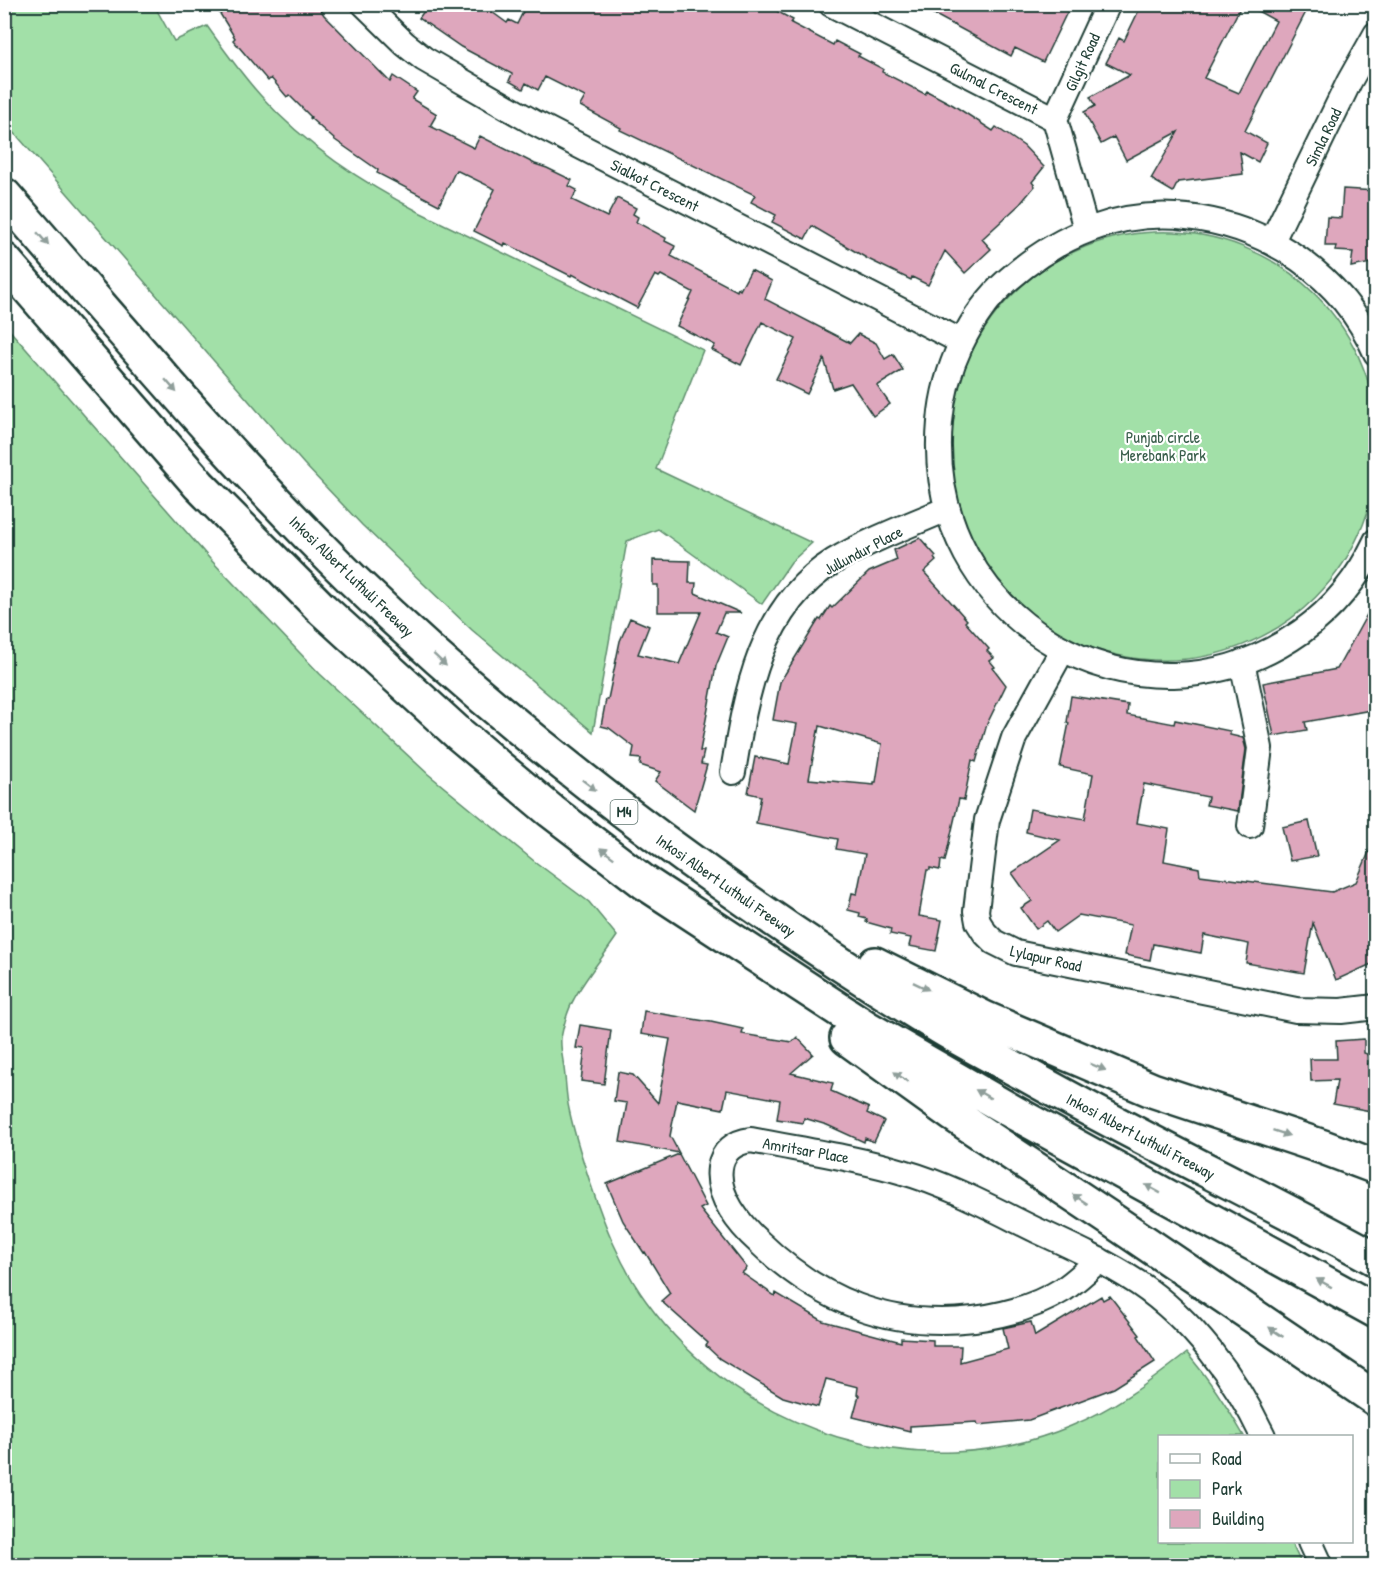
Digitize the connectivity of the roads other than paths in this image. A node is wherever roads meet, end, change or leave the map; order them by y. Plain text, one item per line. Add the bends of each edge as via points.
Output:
1 (363, 4) edge
2 (831, 4) edge
3 (1108, 4) edge
4 (1376, 34) edge
5 (1055, 119) junction
6 (4, 195) edge
7 (1086, 230) junction
8 (1272, 241) junction
9 (4, 260) edge
10 (962, 342) junction
11 (1376, 353) edge
12 (947, 509) junction
13 (1373, 553) edge
14 (1063, 649) junction
15 (1242, 662) junction
16 (733, 772) dead end
17 (1250, 825) dead end
18 (644, 882) junction
19 (790, 931) junction
20 (1376, 1007) edge
21 (1376, 1167) edge
22 (1376, 1259) edge
23 (1099, 1260) junction
24 (1376, 1311) edge
25 (1376, 1399) edge
26 (1262, 1435) edge
27 (1310, 1543) edge
28 (1321, 1566) edge

1 - 10 street, Sialkot Crescent via 424,59 533,122
2 - 5 street, Gulmal Crescent
3 - 5 street, Gilgit Road
4 - 8 street, Simla Road
5 - 7 street, Gulmal Crescent
6 -> 19 highway, Inkosi Albert Luthuli Freeway / M4 via 214,435 354,581 462,681 551,755 626,814
7 - 8 street via 1120,220 1182,216 1213,220
7 - 10 street via 1029,262 1003,285
8 - 11 street via 1328,282 1351,309
18 -> 9 highway via 459,734 322,609 199,485
10 - 12 street via 941,406 939,474
12 - 14 street via 962,547 985,584 1014,616
12 - 16 street, Jullundur Place via 835,561 790,600 759,653 748,688
13 - 15 street via 1334,604 1311,625 1285,643
14 - 15 street via 1105,667 1136,673 1198,674
14 - 20 street, Lylapur Road via 1014,738 987,820 976,900 978,922 985,933 1016,953 1296,1010
15 - 17 street via 1260,748
24 -> 18 highway via 867,1028
25 -> 18 highway via 954,1115 804,1007
19 -> 21 highway via 877,965 986,1019 1152,1090
19 - 22 highway, Inkosi Albert Luthuli Freeway / M4 via 943,1029 1088,1110
23 - 23 street, Amritsar Place via 927,1180 858,1160 751,1140 728,1149 721,1163 725,1196 753,1236 811,1285 872,1312 939,1321 989,1317 1030,1306 1064,1289
23 - 26 street, Amritsar Place via 1157,1297 1209,1349 1235,1384
27 - 28 street

